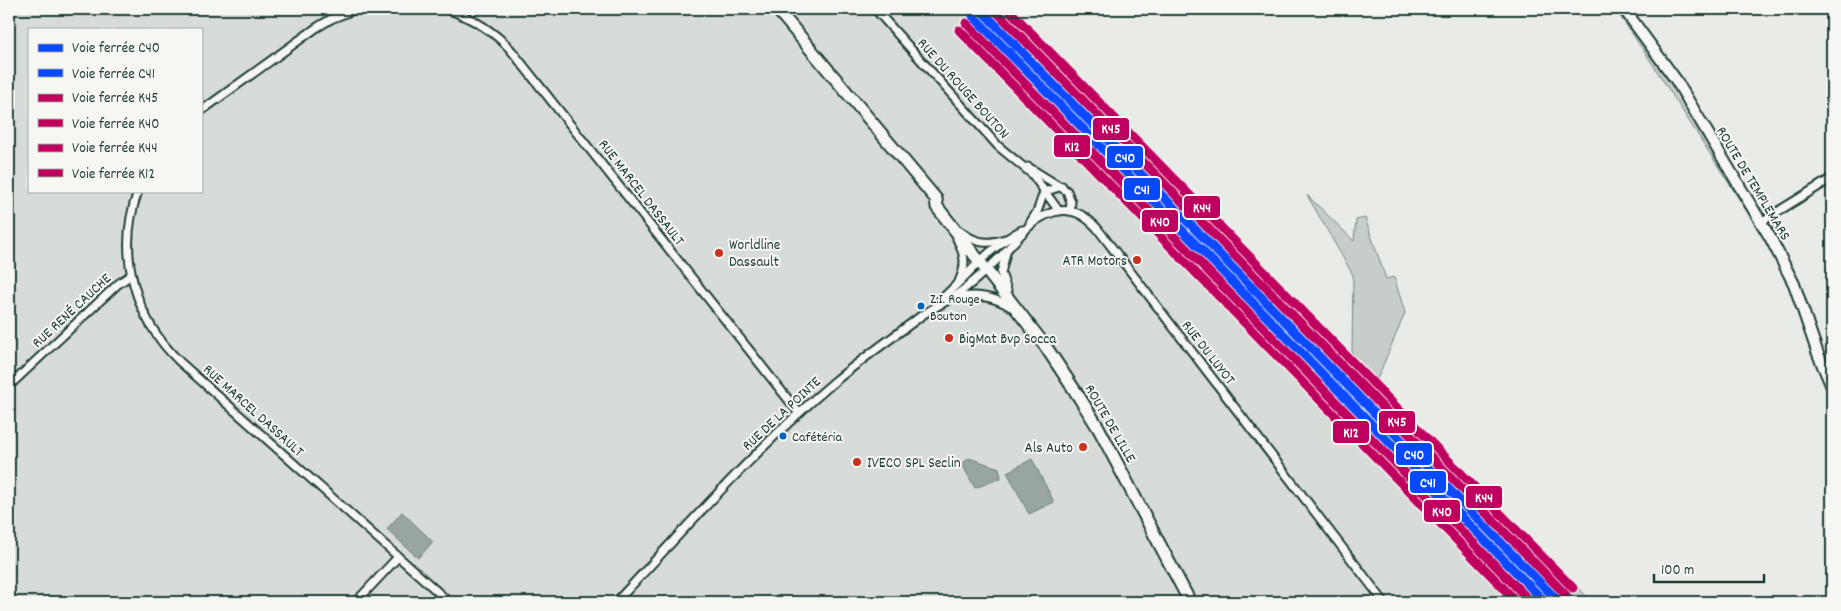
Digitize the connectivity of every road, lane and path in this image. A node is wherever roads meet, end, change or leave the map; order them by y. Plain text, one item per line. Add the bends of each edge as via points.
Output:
1 (356, 9) edge
2 (447, 9) edge
3 (777, 9) edge
4 (875, 9) edge
5 (1624, 9) edge
6 (202, 110) edge
7 (1016, 161) junction
8 (1832, 178) edge
9 (1062, 186) junction
10 (138, 192) edge
11 (1044, 192) junction
12 (1059, 211) junction
13 (1070, 211) junction
14 (948, 221) junction
15 (1761, 222) junction
16 (1027, 228) junction
17 (1008, 239) junction
18 (1007, 250) junction
19 (983, 266) junction
20 (130, 275) junction
21 (954, 289) junction
22 (952, 299) junction
23 (927, 312) junction
24 (1021, 314) junction
25 (9, 386) edge
26 (1832, 387) edge
27 (799, 413) junction
28 (398, 557) junction
29 (356, 602) edge
30 (448, 602) edge
31 (616, 602) edge
32 (1190, 602) edge
33 (1384, 602) edge

1 - 6 street via 323,24
2 - 27 street, RUE MARCEL DASSAULT via 487,28 516,56
3 - 14 main road, ROUTE DE LILLE via 932,206 938,207
4 - 7 street, RUE DU ROUGE BOUTON via 998,146
5 - 15 main road, ROUTE DE TEMPLEMARS via 1676,80
7 - 9 street, RUE DU ROUGE BOUTON
7 - 11 street, RUE DU ROUGE BOUTON via 1035,177
8 - 15 street
9 - 11 street
9 - 13 street via 1069,194
10 - 20 street, RUE MARCEL DASSAULT via 128,241
11 - 12 street, RUE DU ROUGE BOUTON
11 - 16 street
12 - 13 street, RUE DU LUYOT
12 - 16 street, RUE DU LUYOT via 1043,216
13 - 33 street, RUE DU LUYOT via 1083,215 1097,228
14 - 17 street via 976,241 986,243
14 - 19 main road, ROUTE DE LILLE
14 - 21 street via 965,262
15 - 26 main road, ROUTE DE TEMPLEMARS via 1794,284
16 - 17 street
16 - 18 street, RUE DU LUYOT
17 - 19 street
18 - 19 street, RUE DU LUYOT
18 - 24 street via 1002,278
19 - 21 street
19 - 22 street, RUE DE LA POINTE
19 - 24 main road, ROUTE DE LILLE
20 - 25 street, RUE RENÉ CAUCHE
20 - 28 street, RUE MARCEL DASSAULT via 143,313 168,350
21 - 23 street
22 - 23 street, RUE DE LA POINTE
22 - 24 street via 993,298
23 - 27 street, RUE DE LA POINTE via 845,373
24 - 32 main road, ROUTE DE LILLE via 1092,417
27 - 31 street, RUE DE LA POINTE
28 - 29 street
28 - 30 street, RUE MARCEL DASSAULT

